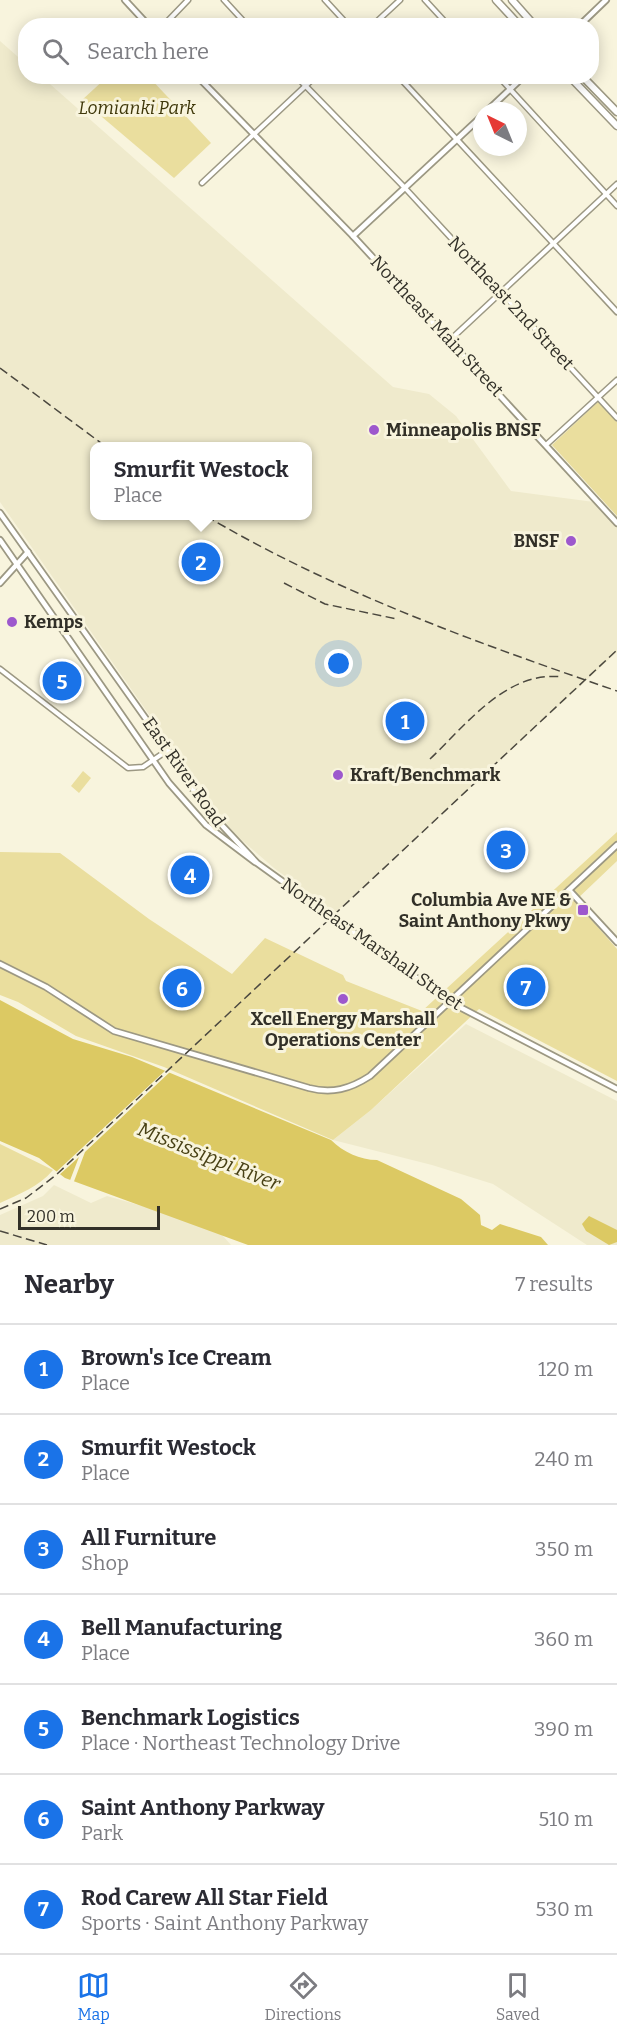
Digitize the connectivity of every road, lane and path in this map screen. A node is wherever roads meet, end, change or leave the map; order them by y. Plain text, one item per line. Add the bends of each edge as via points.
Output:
1 (125, 0) edge
2 (188, 0) edge
3 (224, 0) edge
4 (325, 0) edge
5 (399, 0) edge
6 (425, 0) edge
7 (496, 0) edge
8 (512, 0) edge
9 (606, 0) edge
10 (142, 18) edge
11 (171, 18) edge
12 (241, 18) edge
13 (342, 18) edge
14 (380, 18) edge
15 (442, 18) edge
16 (513, 18) edge
17 (529, 18) edge
18 (587, 18) edge
19 (204, 84) edge
20 (406, 84) edge
21 (505, 84) edge
22 (515, 84) edge
23 (577, 84) edge
24 (590, 84) edge
25 (305, 86) joint
26 (510, 89) junction
27 (496, 102) edge
28 (617, 112) edge
29 (473, 124) edge
30 (617, 126) edge
31 (252, 135) junction
32 (458, 138) junction
33 (202, 183) dead end
34 (617, 184) edge
35 (405, 188) junction
36 (606, 194) junction
37 (617, 206) edge
38 (353, 236) junction
39 (554, 243) junction
40 (501, 292) junction
41 (617, 312) edge
42 (450, 340) junction
43 (617, 380) edge
44 (598, 397) junction
45 (617, 418) edge
46 (546, 445) junction
47 (0, 513) edge
48 (617, 523) edge
49 (0, 540) edge
50 (28, 552) junction
51 (19, 565) junction
52 (0, 584) edge
53 (0, 669) edge
54 (168, 750) junction
55 (152, 760) junction
56 (617, 845) edge
57 (257, 863) junction
58 (569, 890) junction
59 (617, 942) edge
60 (0, 964) edge
61 (450, 1002) junction
62 (617, 1089) edge

1 - 10 street
2 - 11 street
3 - 12 street
4 - 13 street
5 - 14 street
6 - 15 street
7 - 16 main road
8 - 17 main road
9 - 18 street
19 - 31 street, Northeast Main Street
20 - 32 street
21 - 26 street
22 - 26 street
23 - 30 main road
24 - 28 main road
25 - 31 street
25 - 35 street, Northeast 2nd Street
26 - 27 street
26 - 36 street
29 - 32 street
31 - 33 street
31 - 38 street, Northeast Main Street
32 - 35 street
32 - 39 street
34 - 36 street
35 - 38 street
35 - 40 street, Northeast 2nd Street
36 - 37 street
36 - 39 street
38 - 42 street, Northeast Main Street
39 - 40 street
39 - 41 street
40 - 42 street
40 - 44 street, Northeast 2nd Street
42 - 46 street, Northeast Main Street
43 - 44 street
44 - 45 street, Northeast 2nd Street
44 - 46 street
46 - 48 street, Northeast Main Street
47 - 50 street, East River Road
49 - 51 street, East River Road
50 - 51 street
50 - 54 street, East River Road
51 - 52 street
51 - 55 street, East River Road
53 - 55 street via 124,765 133,769
54 - 55 street
54 - 57 street, East River Road via 202,805
55 - 57 street, East River Road via 206,825
56 - 58 street
57 - 61 street, Northeast Marshall Street
58 - 59 street
58 - 61 street
60 - 61 street via 46,987 114,1031 320,1091 341,1090 363,1081
61 - 62 street, Northeast Marshall Street

